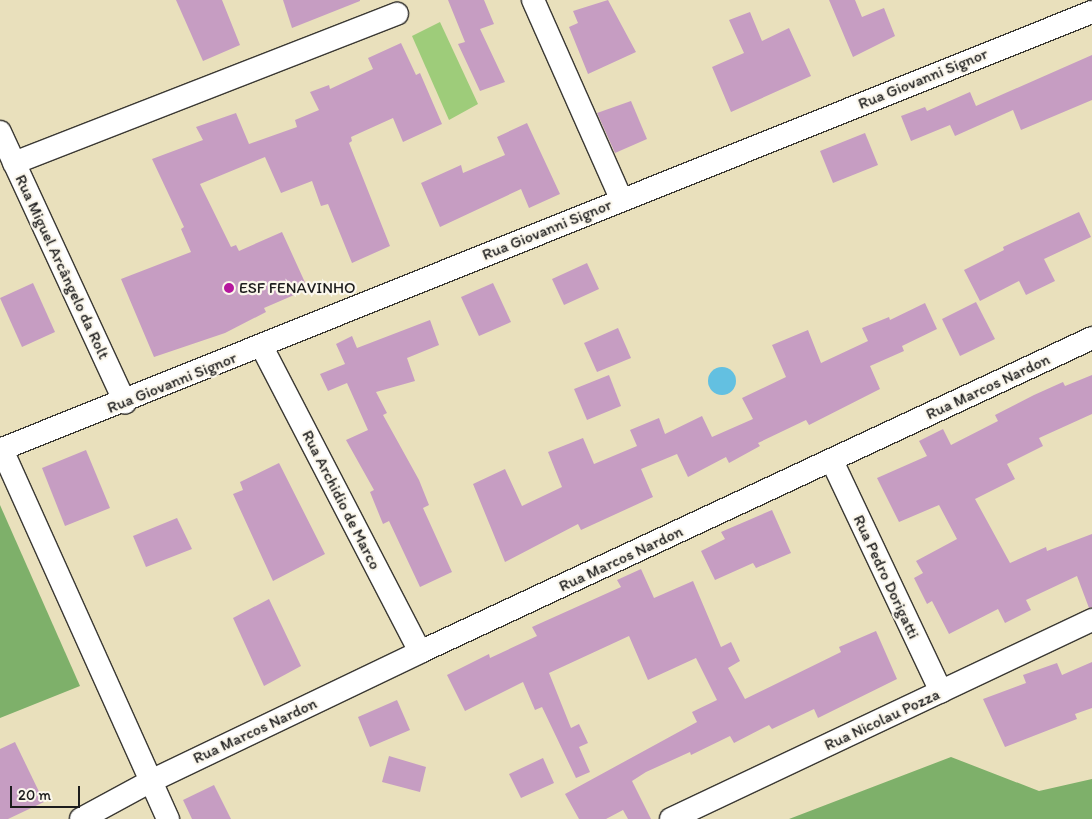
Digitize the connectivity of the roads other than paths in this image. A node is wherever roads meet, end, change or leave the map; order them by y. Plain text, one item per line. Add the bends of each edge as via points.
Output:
1 (533, 0) edge
2 (1092, 12) edge
3 (396, 14) dead end
4 (0, 132) edge
5 (14, 163) junction
6 (621, 199) junction
7 (1092, 338) edge
8 (262, 347) junction
9 (125, 402) junction
10 (832, 461) junction
11 (1092, 620) edge
12 (420, 652) junction
13 (941, 692) junction
14 (151, 781) junction
15 (81, 819) edge
16 (168, 819) edge
17 (671, 819) edge

1 - 6 street
2 - 6 street, Rua Giovanni Signor
3 - 5 street
4 - 5 street, Rua Miguel Arcângelo da Rolt
5 - 9 street, Rua Miguel Arcângelo da Rolt
6 - 8 street, Rua Giovanni Signor
7 - 10 street, Rua Marcos Nardon
8 - 9 street, Rua Giovanni Signor
8 - 12 street, Rua Archidio de Marco
9 - 14 street, Rua Giovanni Signor via 2,449
10 - 12 street, Rua Marcos Nardon
10 - 13 street, Rua Pedro Dorigatti
11 - 13 street, Rua Nicolau Pozza
12 - 14 street, Rua Marcos Nardon
13 - 17 street, Rua Nicolau Pozza
14 - 15 street, Rua Marcos Nardon
14 - 16 street

